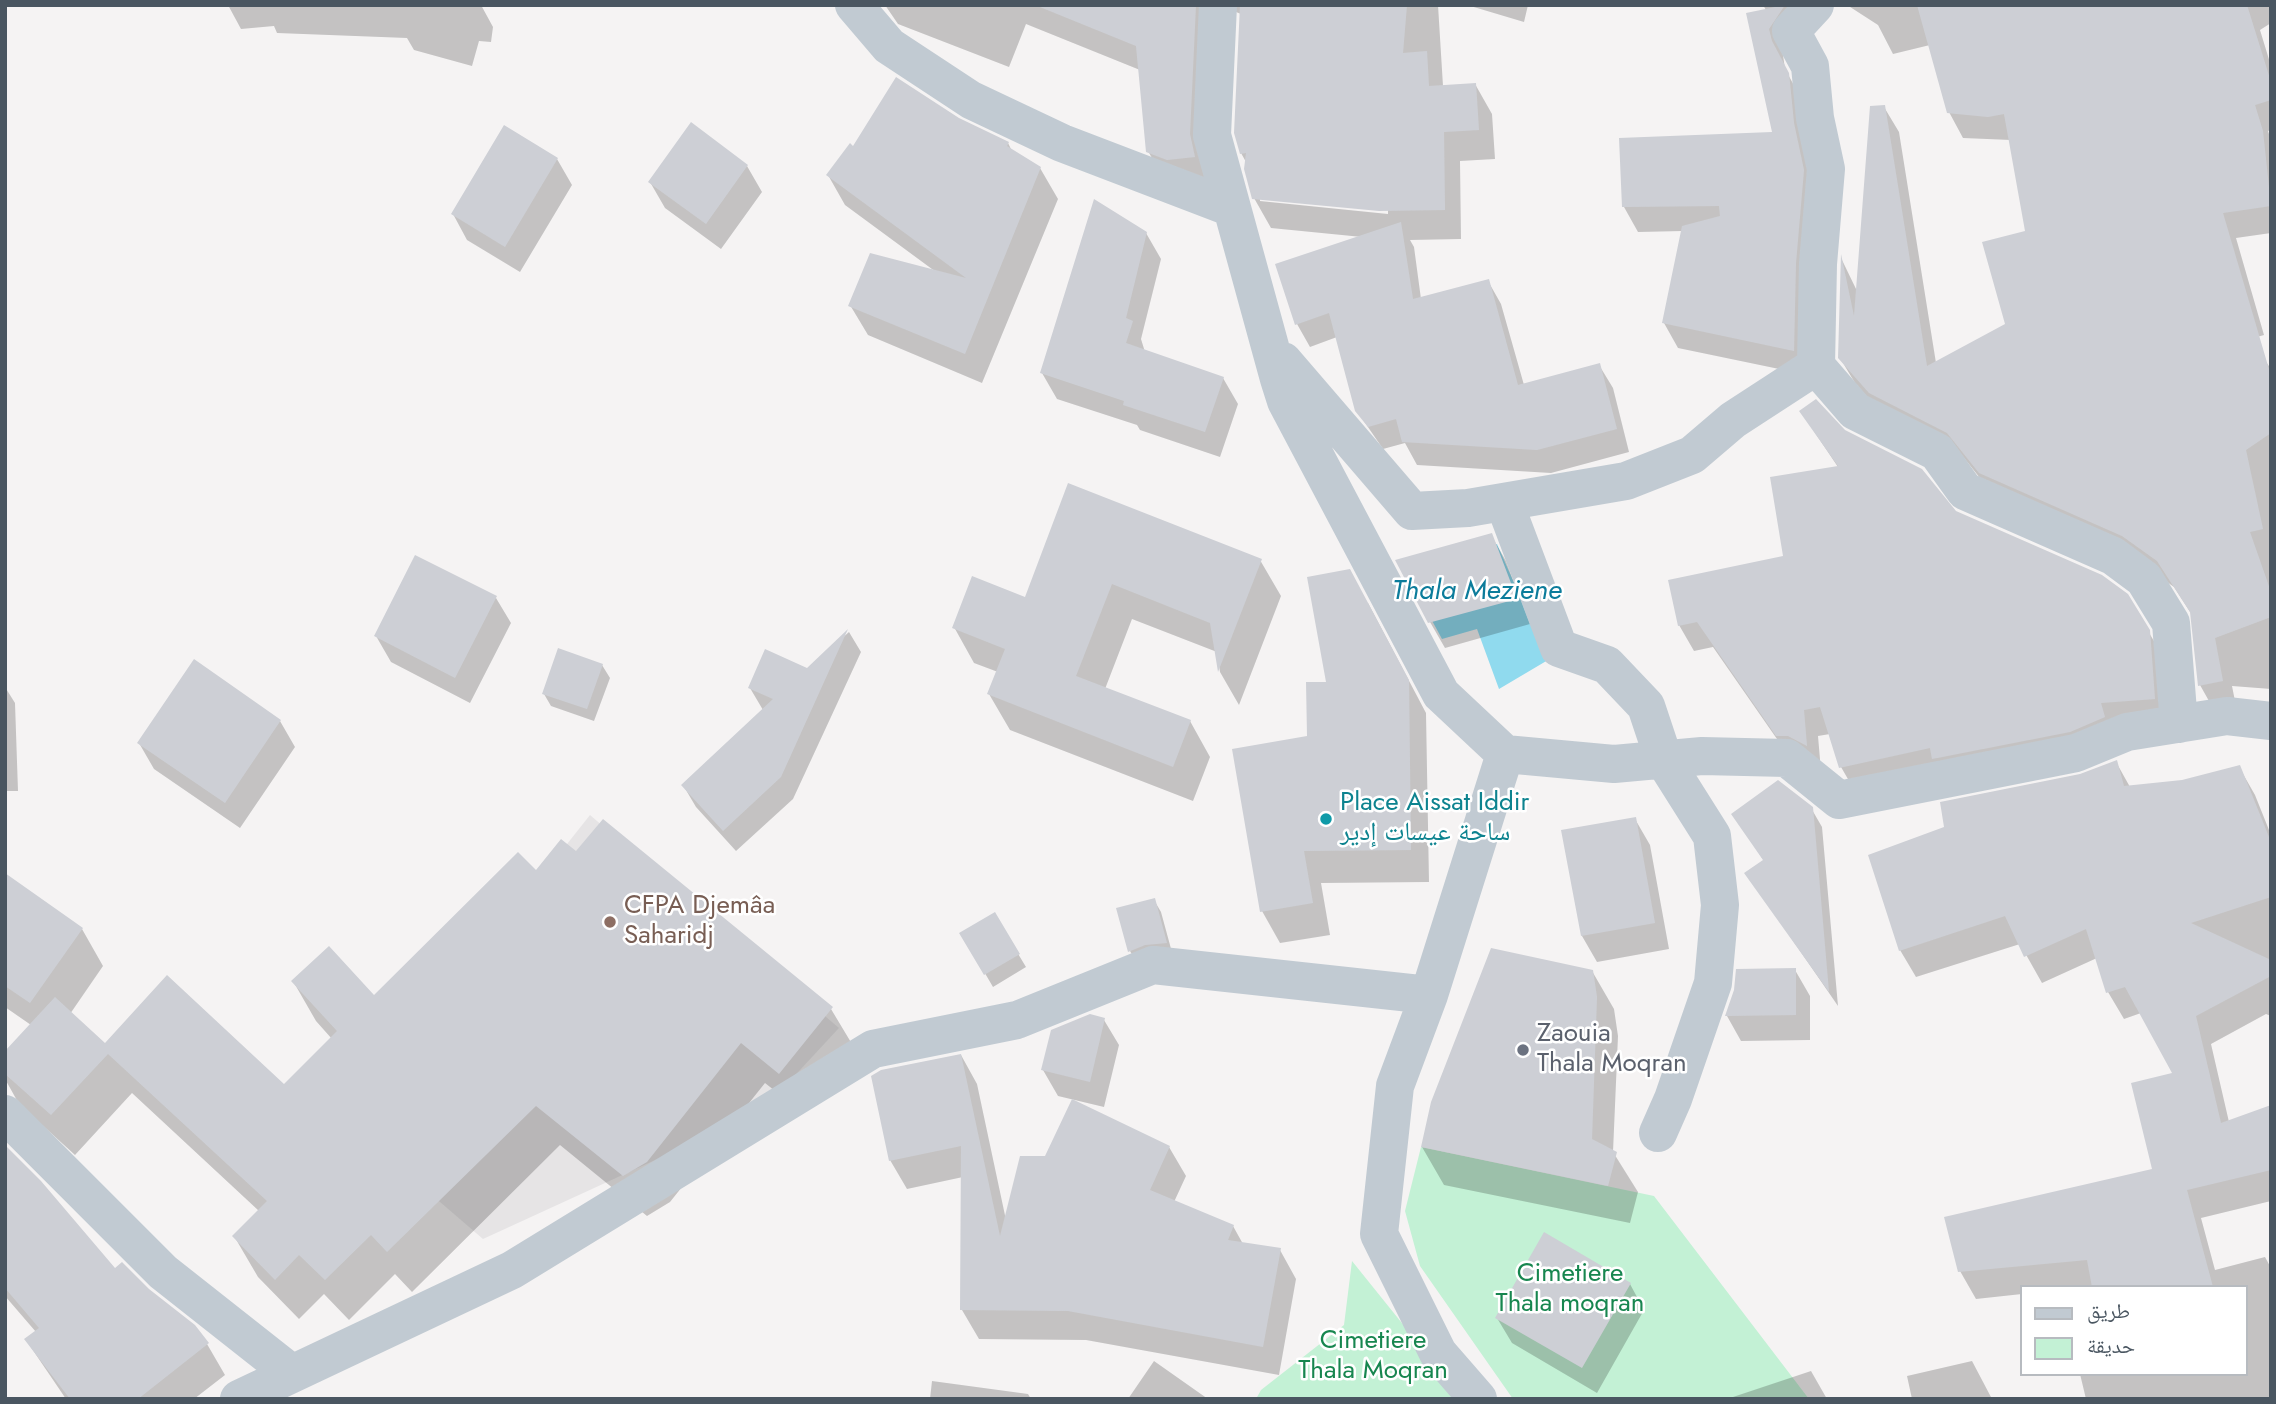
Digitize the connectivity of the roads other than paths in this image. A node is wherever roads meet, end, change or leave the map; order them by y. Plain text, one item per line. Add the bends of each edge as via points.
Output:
1 (854, 5) edge
2 (1217, 5) edge
3 (1815, 5) edge
4 (1232, 208) junction
5 (1268, 343) junction
6 (1816, 366) junction
7 (1513, 500) junction
8 (2271, 721) edge
9 (2179, 724) junction
10 (1504, 754) junction
11 (1664, 760) junction
12 (1429, 995) junction
13 (5, 1114) edge
14 (1658, 1133) dead end
15 (291, 1373) junction
16 (239, 1399) edge
17 (1478, 1399) edge

1 - 4 street via 889,46 971,100 1062,143
2 - 4 street via 1212,135
3 - 6 street via 1791,31 1810,66 1825,169
4 - 5 street
5 - 7 street via 1412,511
5 - 10 street via 1286,401 1441,694
6 - 7 street via 1733,420 1692,455 1626,481
6 - 9 street via 1855,411 1937,452 1965,491 2113,556 2144,579 2171,623
7 - 11 street via 1559,648 1607,665 1646,706
8 - 9 street via 2227,716
9 - 11 street via 2127,732 2076,754 1839,800 1787,758
10 - 11 street via 1614,764
10 - 12 street
11 - 14 street via 1712,836 1720,905 1713,983
12 - 15 street via 1153,965 1017,1020 873,1049 512,1270
12 - 17 street via 1395,1086 1379,1234 1438,1353
13 - 15 street via 163,1272
15 - 16 street

